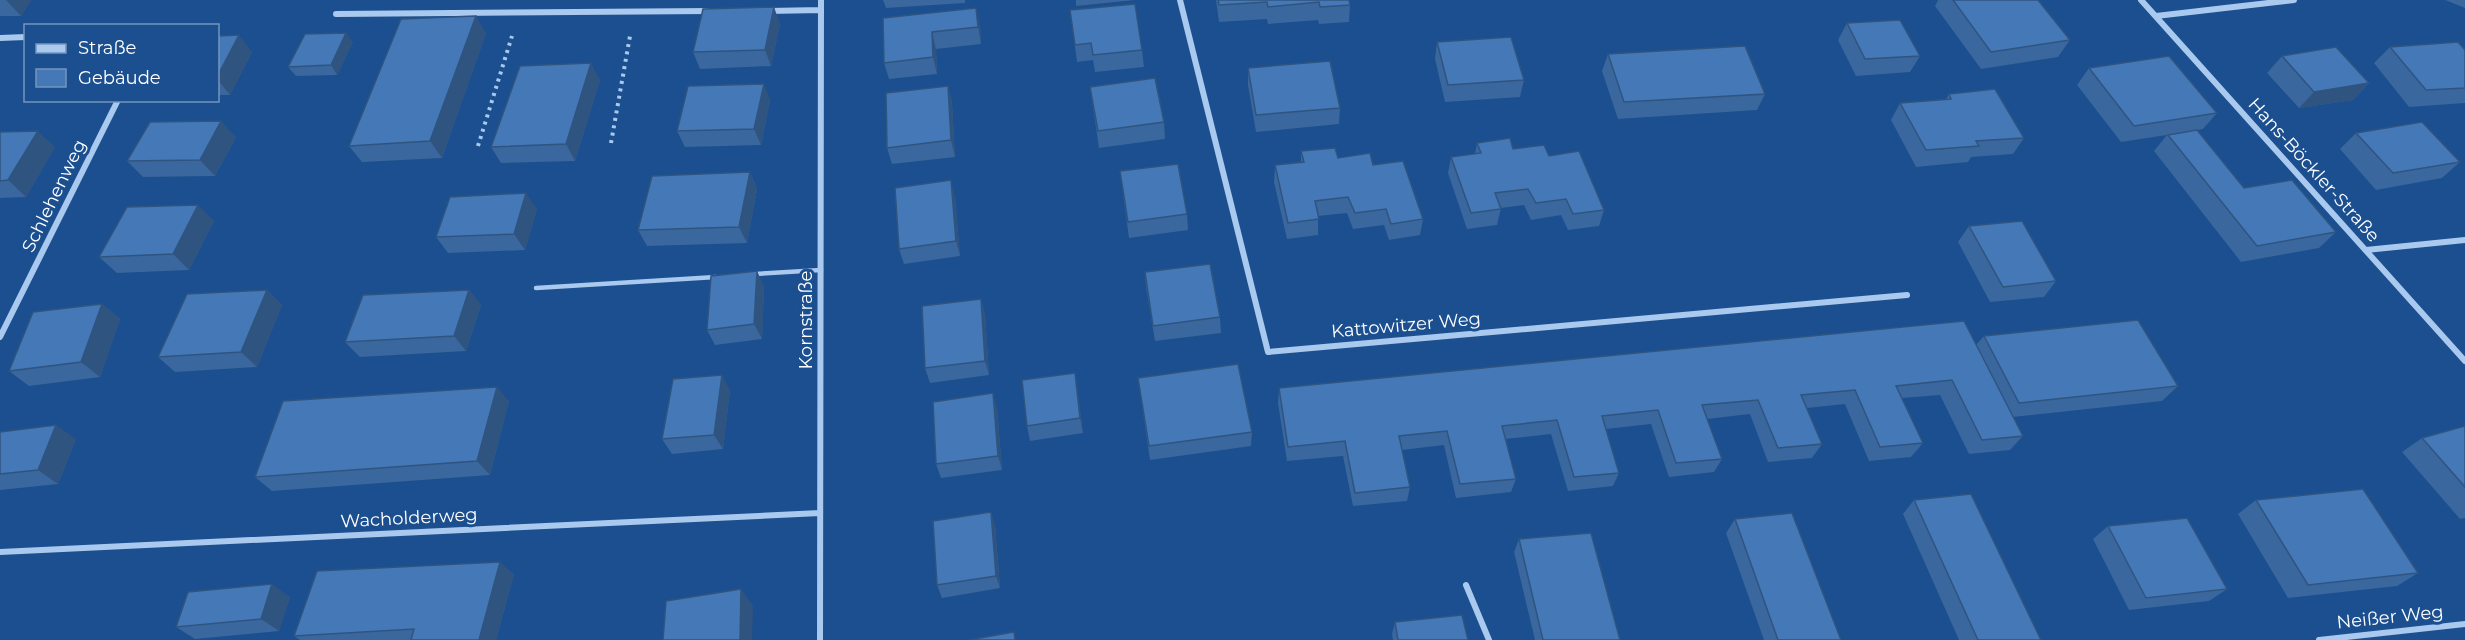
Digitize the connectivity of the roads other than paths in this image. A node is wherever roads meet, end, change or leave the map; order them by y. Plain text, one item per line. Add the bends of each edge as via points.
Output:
1 (821, 0) edge
2 (1179, 0) edge
3 (2141, 0) edge
4 (2294, 0) edge
5 (821, 10) junction
6 (716, 11) edge
7 (763, 11) edge
8 (336, 14) dead end
9 (2156, 16) junction
10 (24, 37) edge
11 (0, 38) edge
12 (117, 102) edge
13 (2465, 240) edge
14 (2366, 250) junction
15 (821, 270) junction
16 (750, 275) edge
17 (726, 276) edge
18 (536, 288) dead end
19 (1908, 295) dead end
20 (0, 337) edge
21 (2465, 361) edge
22 (820, 513) junction
23 (0, 552) edge
24 (1466, 585) dead end
25 (2465, 624) edge
26 (820, 640) edge
27 (1489, 640) edge
28 (2319, 640) edge

1 - 5 street, Kornstraße
2 - 19 street, Kattowitzer Weg via 1268,352
3 - 9 street, Hans-Böckler-Straße
4 - 9 street
5 - 7 street
5 - 15 street, Kornstraße
6 - 8 street
9 - 14 street, Hans-Böckler-Straße
10 - 11 street
12 - 20 street, Schlehenweg
13 - 14 street
14 - 21 street, Hans-Böckler-Straße
15 - 16 lane
15 - 22 street, Kornstraße
17 - 18 lane
22 - 23 street, Wacholderweg
22 - 26 street, Kornstraße
24 - 27 street
25 - 28 street, Neißer Weg

